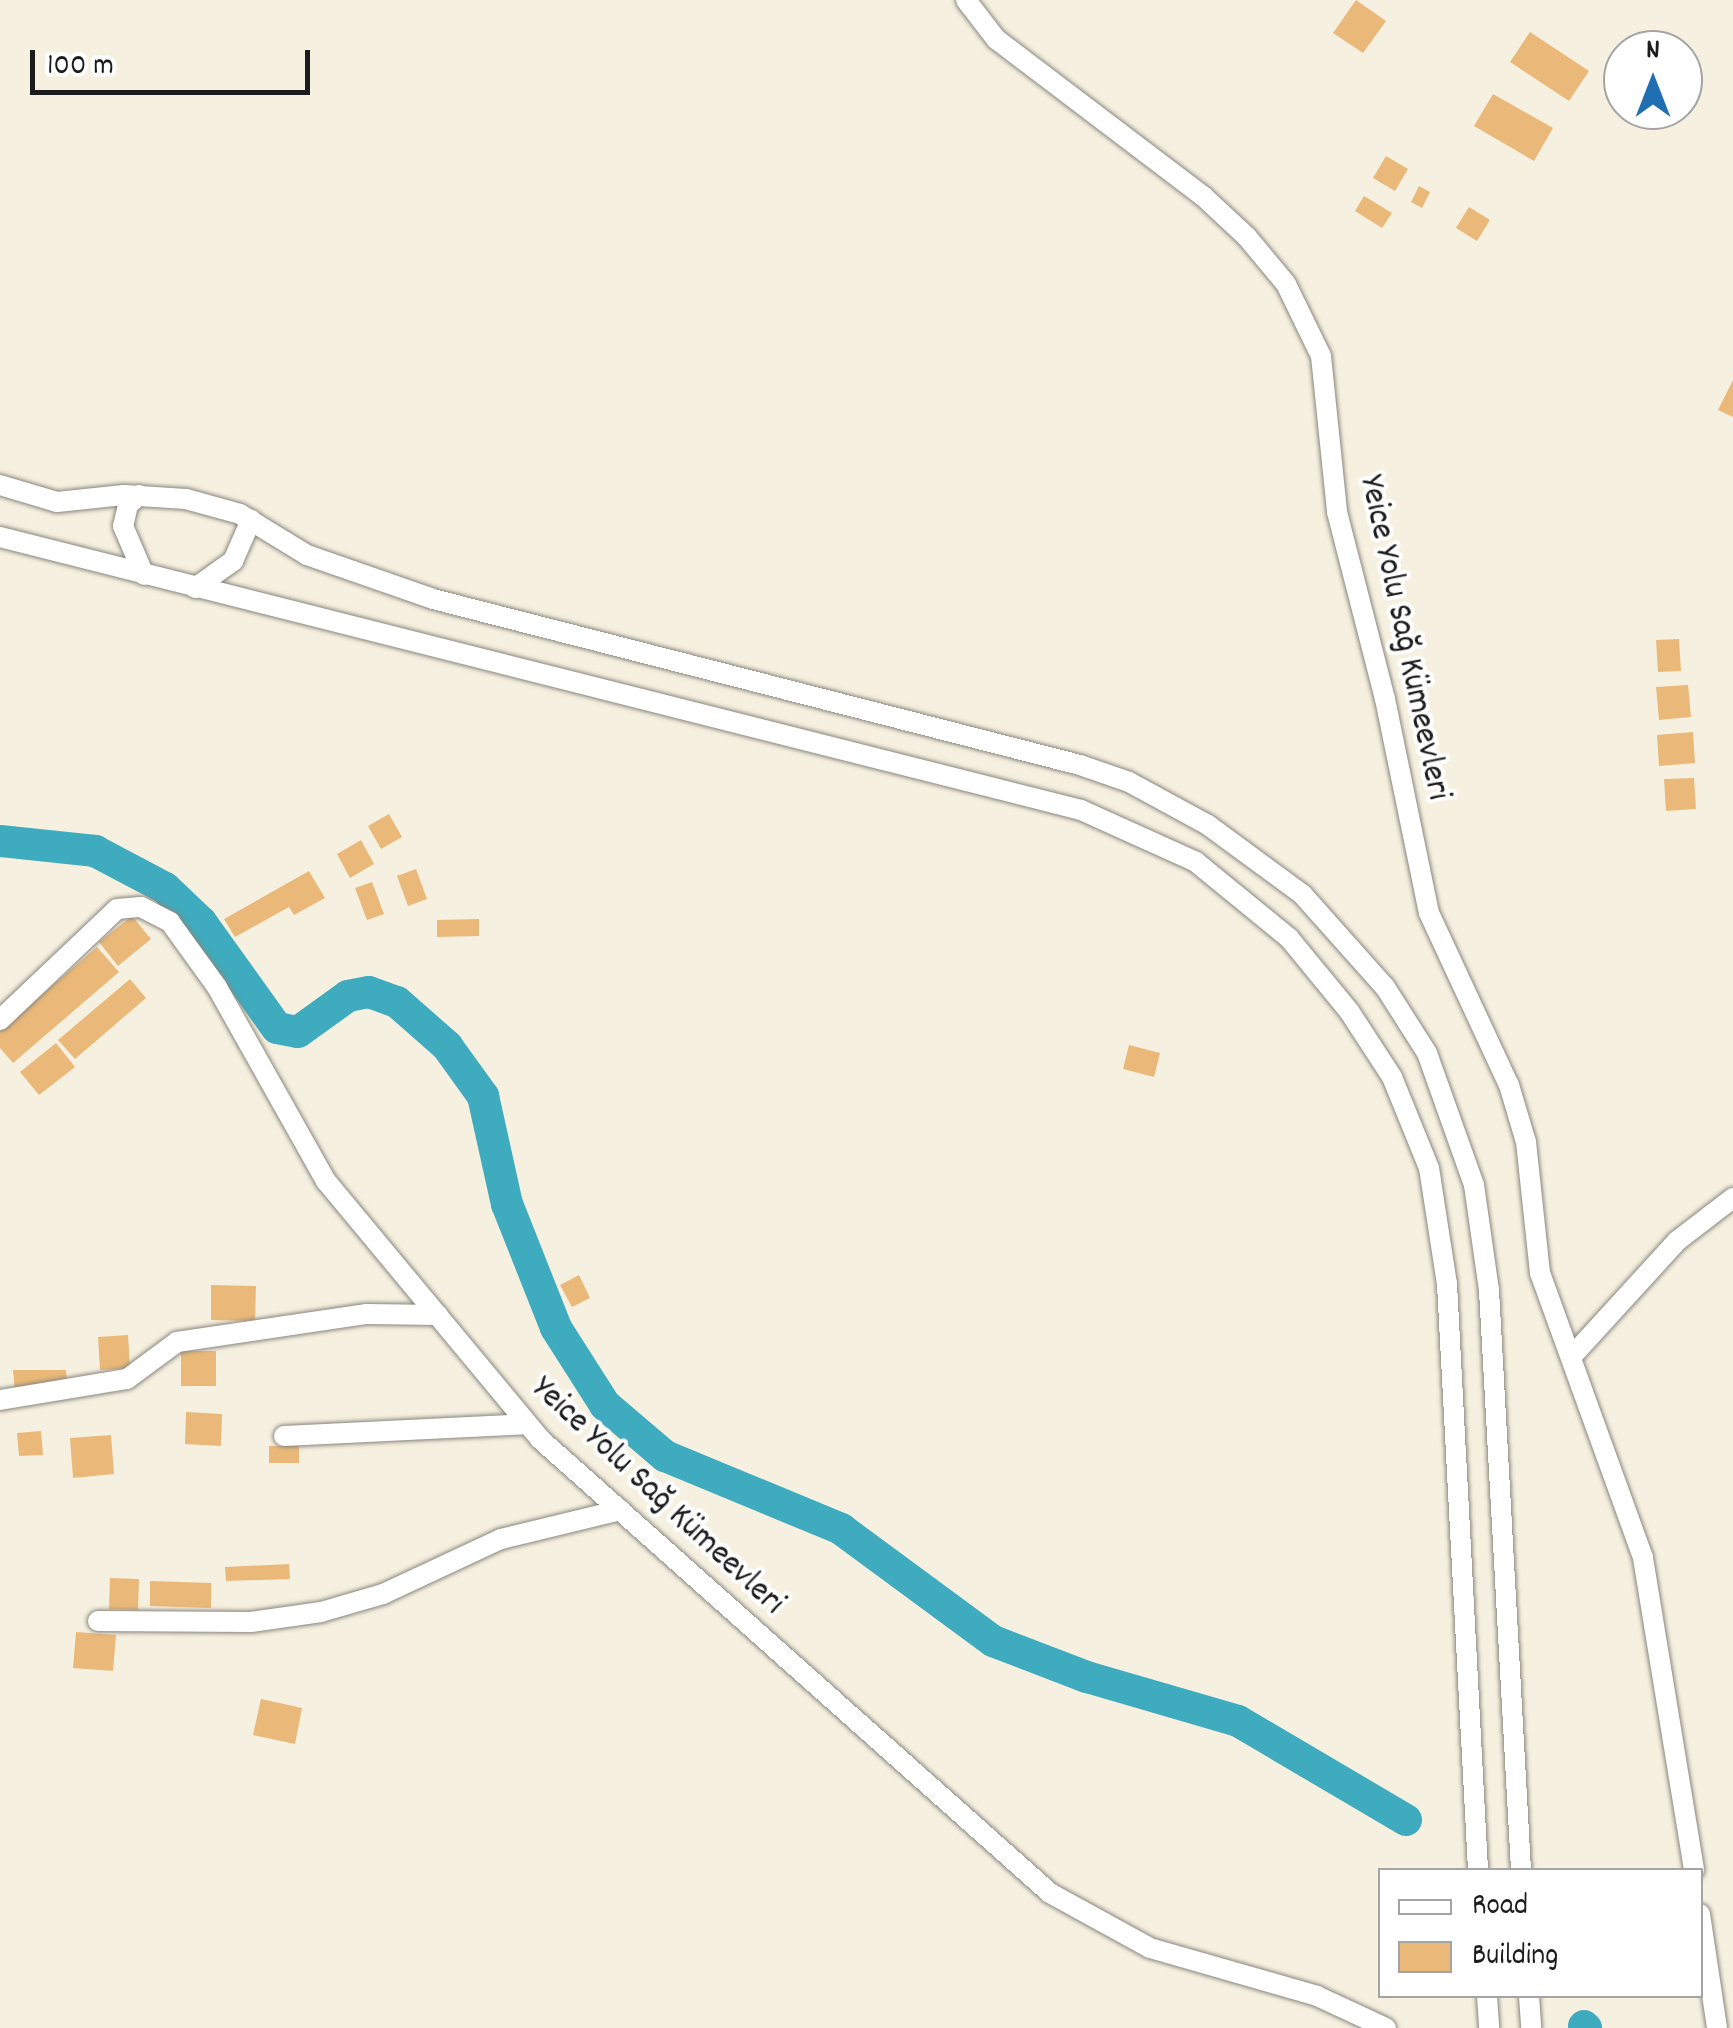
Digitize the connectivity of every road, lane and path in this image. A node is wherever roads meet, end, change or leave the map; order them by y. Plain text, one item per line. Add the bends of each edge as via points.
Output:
1 (966, 0) edge
2 (0, 485) edge
3 (139, 495) junction
4 (251, 520) junction
5 (0, 537) edge
6 (144, 575) junction
7 (195, 588) junction
8 (0, 1020) edge
9 (1733, 1198) edge
10 (438, 1315) junction
11 (1572, 1355) junction
12 (0, 1400) edge
13 (526, 1424) junction
14 (284, 1436) dead end
15 (621, 1510) junction
16 (98, 1621) dead end
17 (1478, 1868) edge
18 (1521, 1868) edge
19 (1694, 1868) edge
20 (1703, 1933) edge
21 (1487, 1998) edge
22 (1529, 1998) edge
23 (1386, 2028) edge
24 (1490, 2028) edge
25 (1531, 2028) edge
26 (1718, 2028) edge

1 - 11 street, Yeice Yolu Sağ Kümeevleri via 996,40 1203,196 1247,237 1303,312 1321,356 1337,512 1429,913 1509,1085 1526,1142 1540,1273
2 - 3 street via 57,502
3 - 4 street via 186,499
3 - 6 street via 128,505 124,526
4 - 7 street via 233,562
4 - 18 street via 307,555 433,598 1130,782 1241,847 1327,918 1385,986 1427,1052 1474,1185 1490,1290
5 - 6 street
6 - 7 street
7 - 17 street via 1081,810 1196,862 1290,938 1350,1011 1392,1078 1430,1168 1446,1284
8 - 10 street, Yeice Yolu Sağ Kümeevleri via 109,914 128,906 153,910 170,922 218,987 326,1181
9 - 11 street via 1677,1241
10 - 12 street via 368,1314 177,1342 127,1380
10 - 13 street, Yeice Yolu Sağ Kümeevleri
11 - 19 street, Yeice Yolu Sağ Kümeevleri via 1655,1608
13 - 14 street
13 - 15 street, Yeice Yolu Sağ Kümeevleri
15 - 16 street via 501,1538 383,1594 322,1612 250,1622
15 - 23 street, Yeice Yolu Sağ Kümeevleri via 1050,1893 1150,1948 1317,1996
20 - 26 street
21 - 24 street
22 - 25 street

